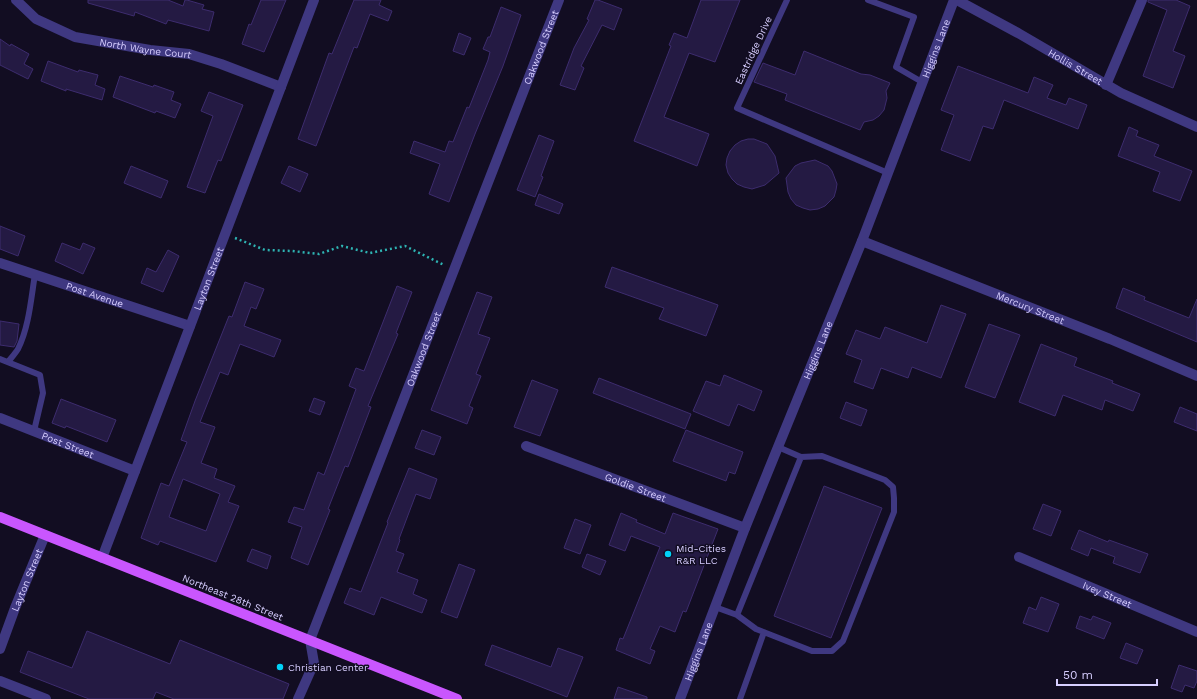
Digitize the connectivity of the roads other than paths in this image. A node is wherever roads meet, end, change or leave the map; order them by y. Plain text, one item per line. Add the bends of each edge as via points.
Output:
1 (16, 0) edge
2 (314, 0) edge
3 (559, 0) edge
4 (787, 0) edge
5 (868, 0) edge
6 (954, 0) edge
7 (957, 0) edge
8 (1142, 0) edge
9 (922, 82) junction
10 (1106, 85) junction
11 (281, 87) junction
12 (1197, 127) edge
13 (888, 172) junction
14 (862, 241) junction
15 (0, 263) edge
16 (34, 274) junction
17 (190, 326) junction
18 (0, 359) edge
19 (8, 362) junction
20 (1197, 376) edge
21 (0, 418) edge
22 (34, 431) junction
23 (526, 446) dead end
24 (778, 447) junction
25 (800, 457) junction
26 (135, 471) junction
27 (0, 517) edge
28 (745, 528) junction
29 (45, 535) junction
30 (1019, 557) dead end
31 (102, 558) junction
32 (715, 608) junction
33 (737, 615) junction
34 (764, 632) junction
35 (1197, 632) edge
36 (310, 640) junction
37 (0, 649) edge
38 (0, 681) edge
39 (46, 699) edge
40 (298, 699) edge
41 (457, 699) edge
42 (680, 699) edge
43 (740, 699) edge

1 - 11 street, North Wayne Court via 36,19 75,37 189,54
2 - 11 street, Layton Street
3 - 36 street, Oakwood Street
4 - 13 lane, Eastridge Drive via 737,108
5 - 9 lane via 914,17 896,67
6 - 9 street, Higgins Lane
7 - 10 street, Hollis Street
8 - 10 street
9 - 13 street, Higgins Lane
10 - 12 street, Hollis Street
11 - 17 street, Layton Street
13 - 14 street, Higgins Lane
14 - 20 street, Mercury Street
14 - 24 street, Higgins Lane
15 - 16 street, Post Avenue
16 - 17 street, Post Avenue
16 - 19 lane via 25,331 17,350
17 - 26 street, Layton Street
18 - 19 lane
19 - 22 lane via 40,375 43,393
21 - 22 street, Post Street
22 - 26 street, Post Street
23 - 28 street, Goldie Street
24 - 25 lane
24 - 28 street, Higgins Lane
25 - 33 lane
25 - 34 lane via 822,456 885,480 893,487 894,512 843,641 832,651 812,651
26 - 31 street, Layton Street
27 - 29 main road, Northeast 28th Street
28 - 32 street, Higgins Lane
29 - 31 main road, Northeast 28th Street
29 - 37 street, Layton Street
30 - 35 street, Ivey Street
31 - 36 main road, Northeast 28th Street
32 - 33 lane
32 - 42 street, Higgins Lane
33 - 34 lane
34 - 43 lane
36 - 40 street via 314,663
36 - 41 main road, Northeast 28th Street
38 - 39 street

